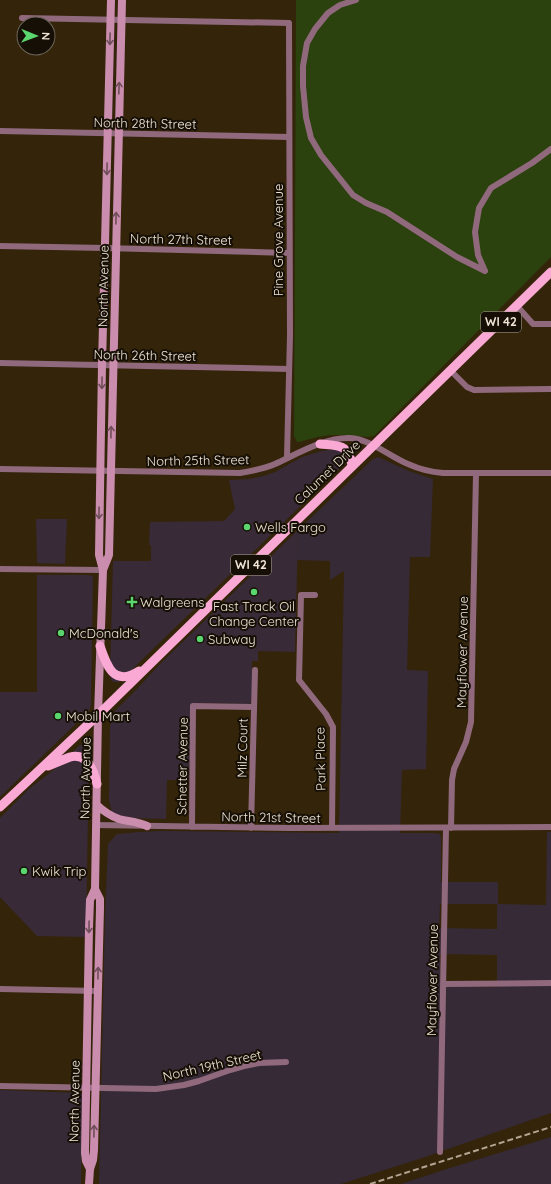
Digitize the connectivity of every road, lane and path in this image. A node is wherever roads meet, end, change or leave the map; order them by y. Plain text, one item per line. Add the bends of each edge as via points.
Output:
1 (111, 0) edge
2 (122, 0) edge
3 (356, 0) edge
4 (56, 18) edge
5 (110, 19) junction
6 (121, 20) junction
7 (0, 131) edge
8 (108, 133) junction
9 (118, 133) junction
10 (289, 138) junction
11 (551, 149) edge
12 (0, 246) edge
13 (105, 248) junction
14 (116, 248) junction
15 (290, 253) junction
16 (551, 272) edge
17 (517, 306) junction
18 (551, 324) edge
19 (0, 363) edge
20 (102, 364) junction
21 (113, 365) junction
22 (289, 369) junction
23 (451, 371) junction
24 (551, 390) edge
25 (320, 444) junction
26 (373, 446) junction
27 (287, 457) junction
28 (352, 466) junction
29 (0, 469) edge
30 (100, 470) junction
31 (111, 471) junction
32 (551, 473) edge
33 (476, 474) junction
34 (0, 569) edge
35 (102, 570) junction
36 (315, 595) dead end
37 (100, 646) junction
38 (151, 664) junction
39 (255, 670) dead end
40 (254, 707) junction
41 (98, 715) junction
42 (40, 770) junction
43 (97, 784) junction
44 (97, 805) junction
45 (0, 807) edge
46 (96, 825) junction
47 (147, 826) junction
48 (192, 827) junction
49 (551, 827) edge
50 (251, 828) junction
51 (332, 828) junction
52 (449, 828) junction
53 (95, 889) junction
54 (551, 983) edge
55 (443, 984) junction
56 (0, 989) edge
57 (88, 991) junction
58 (98, 991) junction
59 (286, 1062) dead end
60 (0, 1086) edge
61 (86, 1087) junction
62 (96, 1088) junction
63 (440, 1152) dead end
64 (90, 1169) junction
65 (89, 1184) edge

1 - 5 main road, North Avenue
2 - 6 main road, North Avenue
3 - 11 street via 340,5 328,13 315,29 307,43 303,66 306,117 311,138 321,155 353,194 387,212 457,257 485,271 478,255 475,232 479,208 491,188
4 - 5 street
5 - 6 street
5 -> 8 main road, North Avenue
9 -> 6 main road, North Avenue
6 - 10 street, Pine Grove Avenue via 289,23
7 - 8 street, North 28th Street
8 - 9 street, North 28th Street
8 -> 13 main road, North Avenue
9 - 10 street, North 28th Street
14 -> 9 main road, North Avenue
10 - 15 street, Pine Grove Avenue
12 - 13 street, North 27th Street
13 - 14 street, North 27th Street
13 - 20 main road, North Avenue
14 - 15 street, North 27th Street
14 - 21 main road, North Avenue
15 - 22 street, Pine Grove Avenue
16 - 17 main road, Calumet Drive / WI 42
17 - 18 street via 533,324
17 - 23 main road, Calumet Drive / WI 42
19 - 20 street, North 26th Street
20 - 21 street, North 26th Street
20 -> 30 main road, North Avenue
21 - 22 street, North 26th Street
31 -> 21 main road, North Avenue
22 - 27 street, Pine Grove Avenue
23 - 24 street via 474,390
23 - 26 main road, Calumet Drive / WI 42
25 - 26 street, North 25th Street via 349,438
25 - 27 street, North 25th Street
25 - 28 main road via 346,449
26 - 28 main road, Calumet Drive / WI 42
26 - 33 street, North 25th Street via 419,469
27 - 31 street, North 25th Street via 264,468 240,473
28 - 38 main road, Calumet Drive / WI 42
29 - 30 street, North 25th Street
30 - 31 street, North 25th Street
30 -> 35 main road, North Avenue via 99,555
31 - 35 main road, North Avenue via 109,555
32 - 33 street, North 25th Street
33 - 52 street, Mayflower Avenue via 471,722 466,742 454,769
34 - 35 street
35 - 37 main road, North Avenue
36 - 51 street, Park Place via 301,595 299,680 333,726
37 - 38 main road via 108,666 117,676 134,674
37 - 41 main road, North Avenue
38 - 41 main road, Calumet Drive / WI 42
39 - 40 street, Milz Court
40 - 48 street, Schetter Avenue via 194,706
40 - 50 street, Milz Court
41 - 42 main road, Calumet Drive / WI 42
41 - 43 main road, North Avenue
42 - 43 main road via 76,756 85,759 89,764
42 - 45 main road, Calumet Drive / WI 42
43 - 44 main road, North Avenue
44 - 46 main road, North Avenue
44 - 47 main road via 114,817
46 - 47 street, North 21st Street
46 - 53 main road, North Avenue
47 - 48 street, North 21st Street
48 - 50 street, North 21st Street
49 - 52 street, North 21st Street
50 - 51 street, North 21st Street
51 - 52 street, North 21st Street
52 - 55 street, Mayflower Avenue
53 -> 57 main road, North Avenue via 90,902
58 -> 53 main road, North Avenue via 100,903
54 - 55 street
55 - 63 street, Mayflower Avenue
56 - 57 street
57 - 58 street
57 - 61 main road, North Avenue
58 - 62 main road, North Avenue
59 - 62 street, North 19th Street via 244,1066 168,1088
60 - 61 street, North 19th Street
61 - 62 street, North 19th Street
61 - 64 main road, North Avenue via 86,1158
64 -> 62 main road, North Avenue via 94,1150
64 - 65 main road, North Avenue

